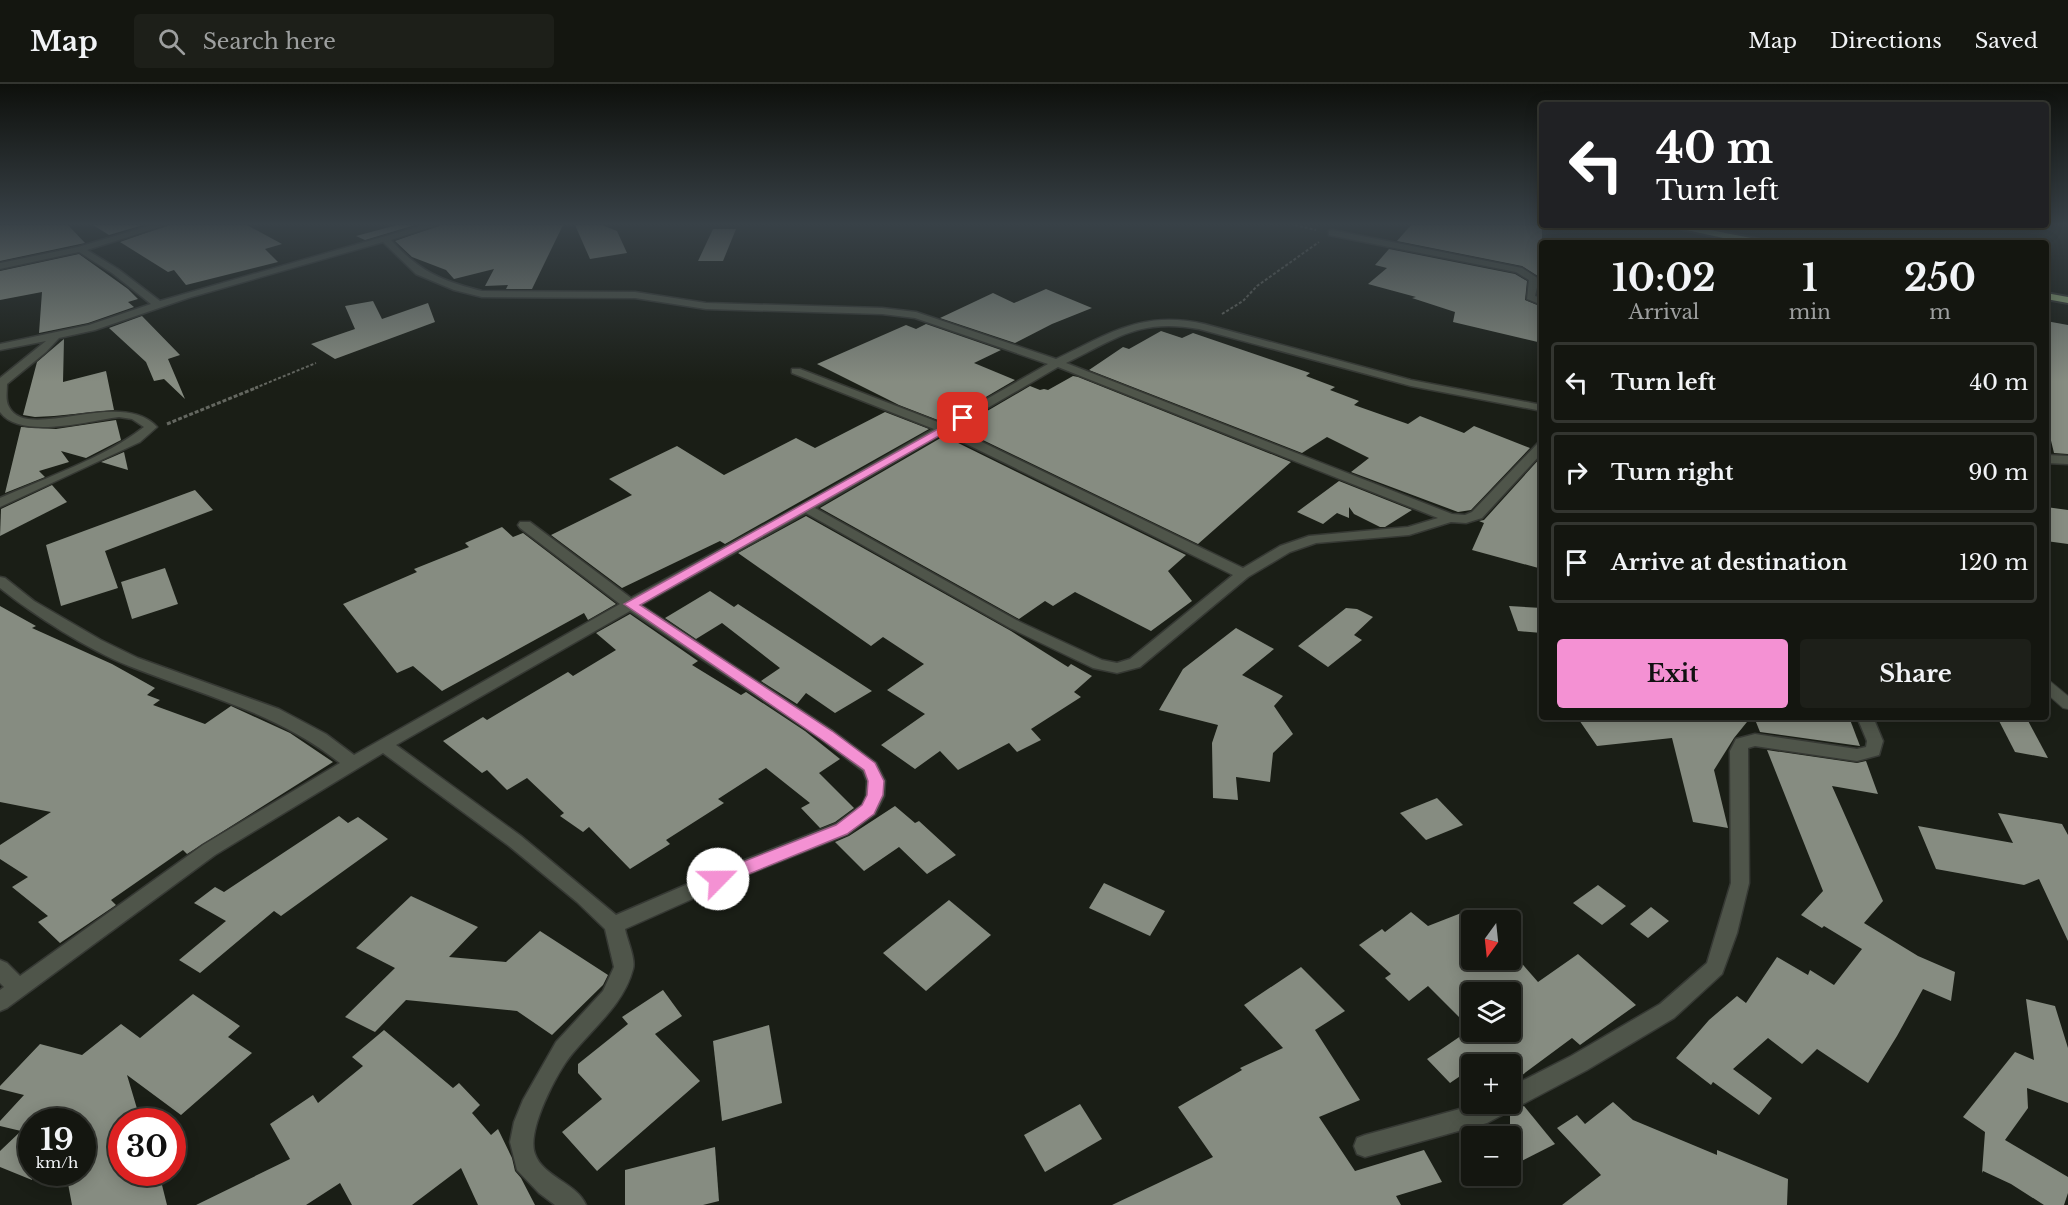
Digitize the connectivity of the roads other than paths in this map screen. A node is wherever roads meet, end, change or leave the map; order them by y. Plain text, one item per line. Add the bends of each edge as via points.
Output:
1 (123, 277) edge
2 (255, 277) edge
3 (432, 277) edge
4 (1531, 277) edge
5 (2049, 297) edge
6 (2068, 300) edge
7 (1539, 301) edge
8 (158, 306) junction
9 (54, 337) junction
10 (0, 347) edge
11 (1057, 363) junction
12 (796, 371) dead end
13 (1539, 407) edge
14 (945, 429) junction
15 (1539, 450) edge
16 (2049, 459) edge
17 (2068, 460) edge
18 (0, 503) edge
19 (806, 508) junction
20 (1450, 518) junction
21 (525, 525) dead end
22 (1243, 574) junction
23 (0, 581) edge
24 (630, 604) junction
25 (2049, 688) edge
26 (2068, 704) edge
27 (1866, 720) edge
28 (384, 745) junction
29 (353, 764) junction
30 (614, 925) junction
31 (0, 969) edge
32 (18, 988) junction
33 (0, 1002) edge
34 (1521, 1093) edge
35 (1481, 1114) edge
36 (1365, 1146) dead end
37 (574, 1205) edge

1 - 8 street
2 - 8 street
3 - 11 street via 482,294 635,295 706,306 900,312
4 - 7 street via 1530,297
5 - 6 highway
8 - 9 street
9 - 10 street
9 - 18 street via 1,384 2,405 11,417 36,424 135,416 151,427 100,458
11 - 13 street via 1139,325 1173,321 1411,383
11 - 14 street
11 - 20 street
12 - 14 street
14 - 19 street
14 - 22 street
15 - 20 street via 1477,515
16 - 17 street
19 - 22 street via 1015,625 1098,664 1117,668 1135,663
19 - 24 street
20 - 22 street via 1409,531 1299,543
21 - 24 street
23 - 29 street via 29,604 96,643 133,662 273,713 320,738
24 - 28 street
24 - 30 street via 827,735 870,767 876,781 868,809 842,830
25 - 26 lane
27 - 34 street via 1875,741 1873,751 1857,755 1755,740 1742,742 1738,751 1740,883 1715,968 1667,1011
28 - 29 street
28 - 30 street via 515,841
29 - 32 street via 208,850
30 - 37 street via 624,967 610,997 563,1049 531,1107 521,1142 525,1162
31 - 32 street
32 - 33 street
35 - 36 street

